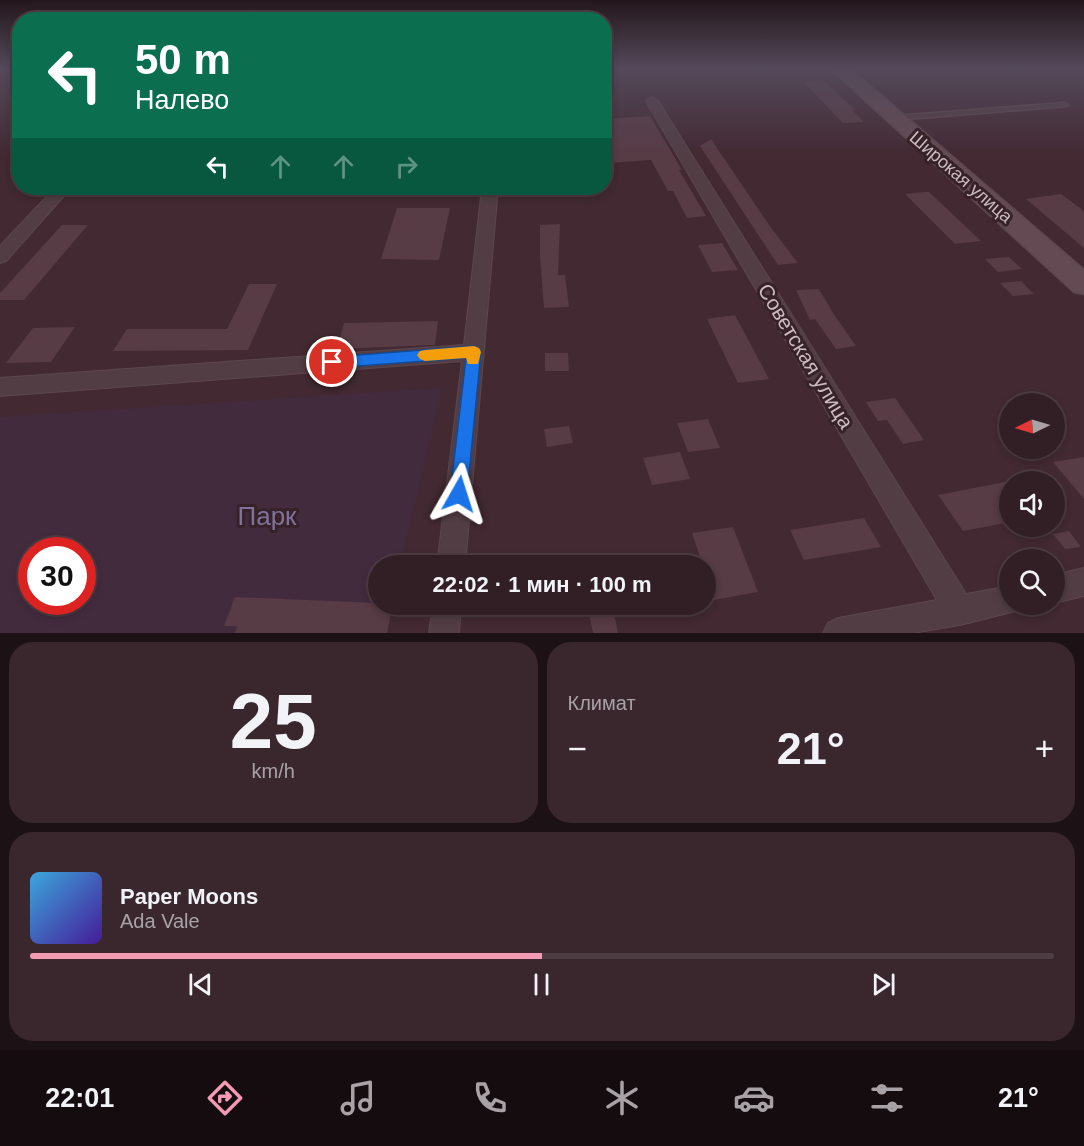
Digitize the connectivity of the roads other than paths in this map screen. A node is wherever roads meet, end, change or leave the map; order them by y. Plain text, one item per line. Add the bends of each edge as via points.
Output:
1 (871, 98) edge
2 (652, 101) dead end
3 (1065, 105) dead end
4 (894, 118) junction
5 (57, 195) edge
6 (489, 195) edge
7 (0, 257) edge
8 (1084, 285) edge
9 (474, 352) junction
10 (0, 387) edge
11 (452, 555) edge
12 (1084, 582) edge
13 (1065, 586) edge
14 (999, 602) edge
15 (960, 611) junction
16 (446, 615) edge
17 (444, 633) edge
18 (838, 633) edge

1 - 4 street, Широкая улица
2 - 15 street, Советская улица
3 - 4 lane
4 - 8 street, Широкая улица
5 - 7 street
6 - 9 street
9 - 10 street
9 - 11 street
12 - 13 street
14 - 15 street
15 - 18 street
16 - 17 street

